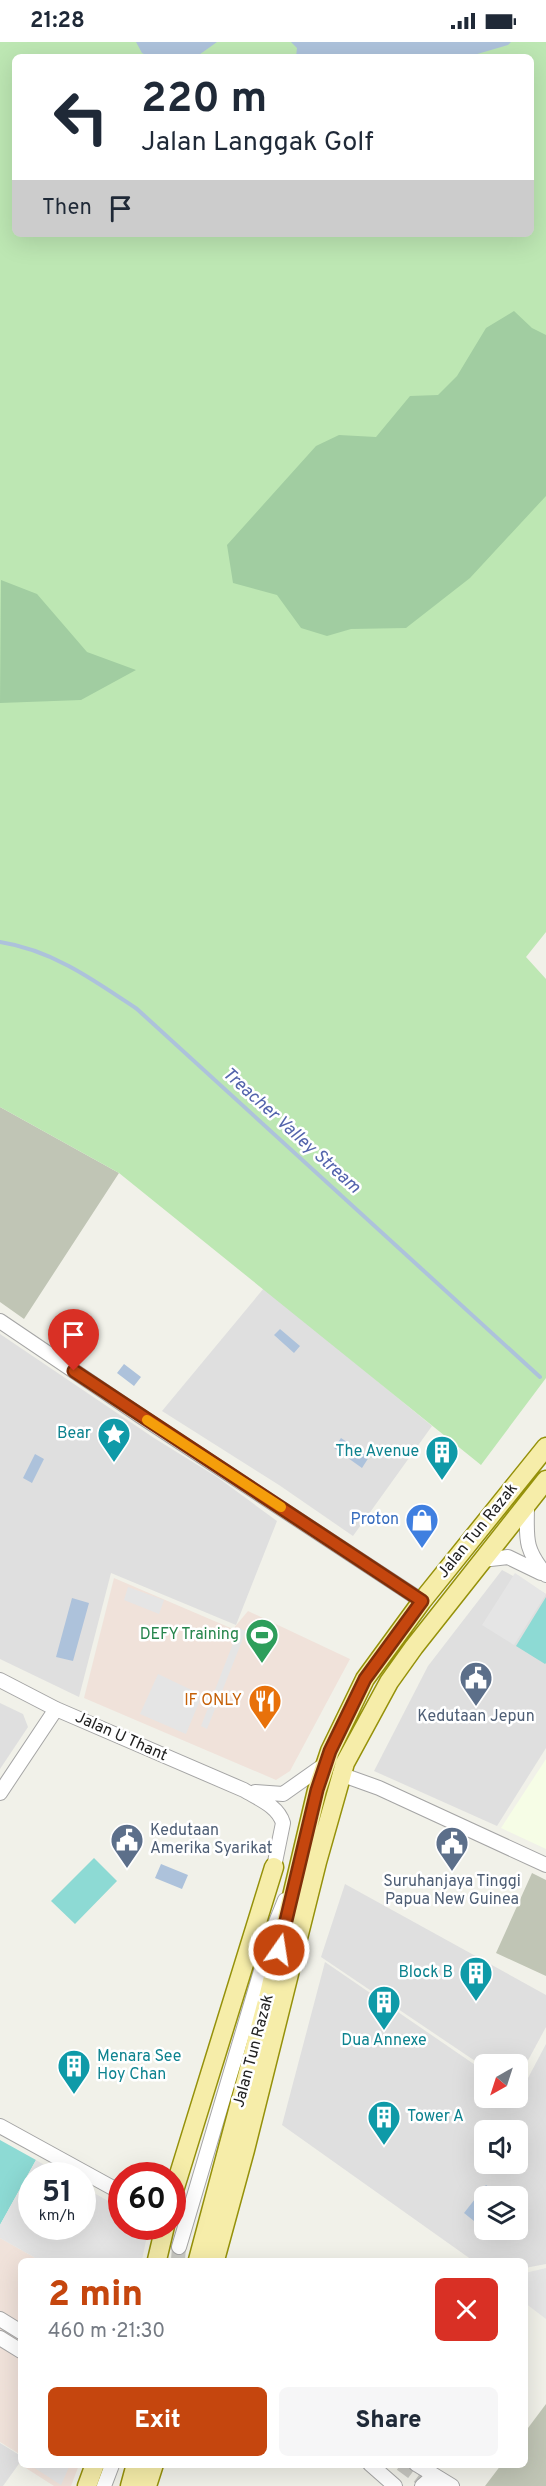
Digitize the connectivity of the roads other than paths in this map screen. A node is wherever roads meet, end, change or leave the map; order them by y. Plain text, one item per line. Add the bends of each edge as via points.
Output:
1 (0, 1321) edge
2 (546, 1447) edge
3 (546, 1480) edge
4 (527, 1503) junction
5 (482, 1560) junction
6 (546, 1575) edge
7 (422, 1601) junction
8 (0, 1680) edge
9 (56, 1709) junction
10 (332, 1769) junction
11 (244, 1790) junction
12 (0, 1793) edge
13 (546, 1865) edge
14 (274, 1867) joint
15 (299, 1868) junction
16 (0, 2126) edge
17 (183, 2162) edge
18 (108, 2185) edge
19 (162, 2240) edge
20 (179, 2247) tunnel mouth
21 (157, 2258) edge
22 (199, 2258) edge
23 (216, 2258) edge
24 (0, 2319) edge
25 (18, 2330) edge
26 (0, 2338) edge
27 (18, 2349) edge
28 (93, 2468) edge
29 (111, 2468) edge
30 (135, 2468) edge
31 (375, 2468) edge
32 (422, 2468) edge
33 (450, 2485) edge
34 (87, 2486) edge
35 (104, 2486) edge
36 (130, 2486) edge
37 (395, 2486) edge
38 (422, 2486) edge

1 - 7 street
2 - 7 main road, Jalan Tun Razak
3 - 4 main road, Jalan Tun Razak
4 - 5 main road, Jalan Tun Razak
4 - 6 street via 530,1553
5 - 6 street via 508,1557
5 - 10 main road, Jalan Tun Razak via 389,1682
7 - 10 main road, Jalan Tun Razak via 365,1679 344,1719
8 - 9 street, Jalan U Thant
9 - 11 street, Jalan U Thant
9 - 12 street
10 - 11 street, Jalan U Thant via 282,1794
10 - 13 street
10 - 15 main road, Jalan Tun Razak
10 - 23 main road, Jalan Tun Razak via 245,2150
11 - 14 street, Jalan U Thant via 282,1818
14 - 17 main road, Jalan Tun Razak
15 - 20 street via 273,1927
15 - 22 main road, Jalan Tun Razak
16 - 18 street
19 - 21 main road
24 - 25 street
26 - 27 street
28 - 34 main road
29 - 35 street
30 - 36 main road
31 - 37 street
32 - 33 street
33 - 38 street via 430,2479

